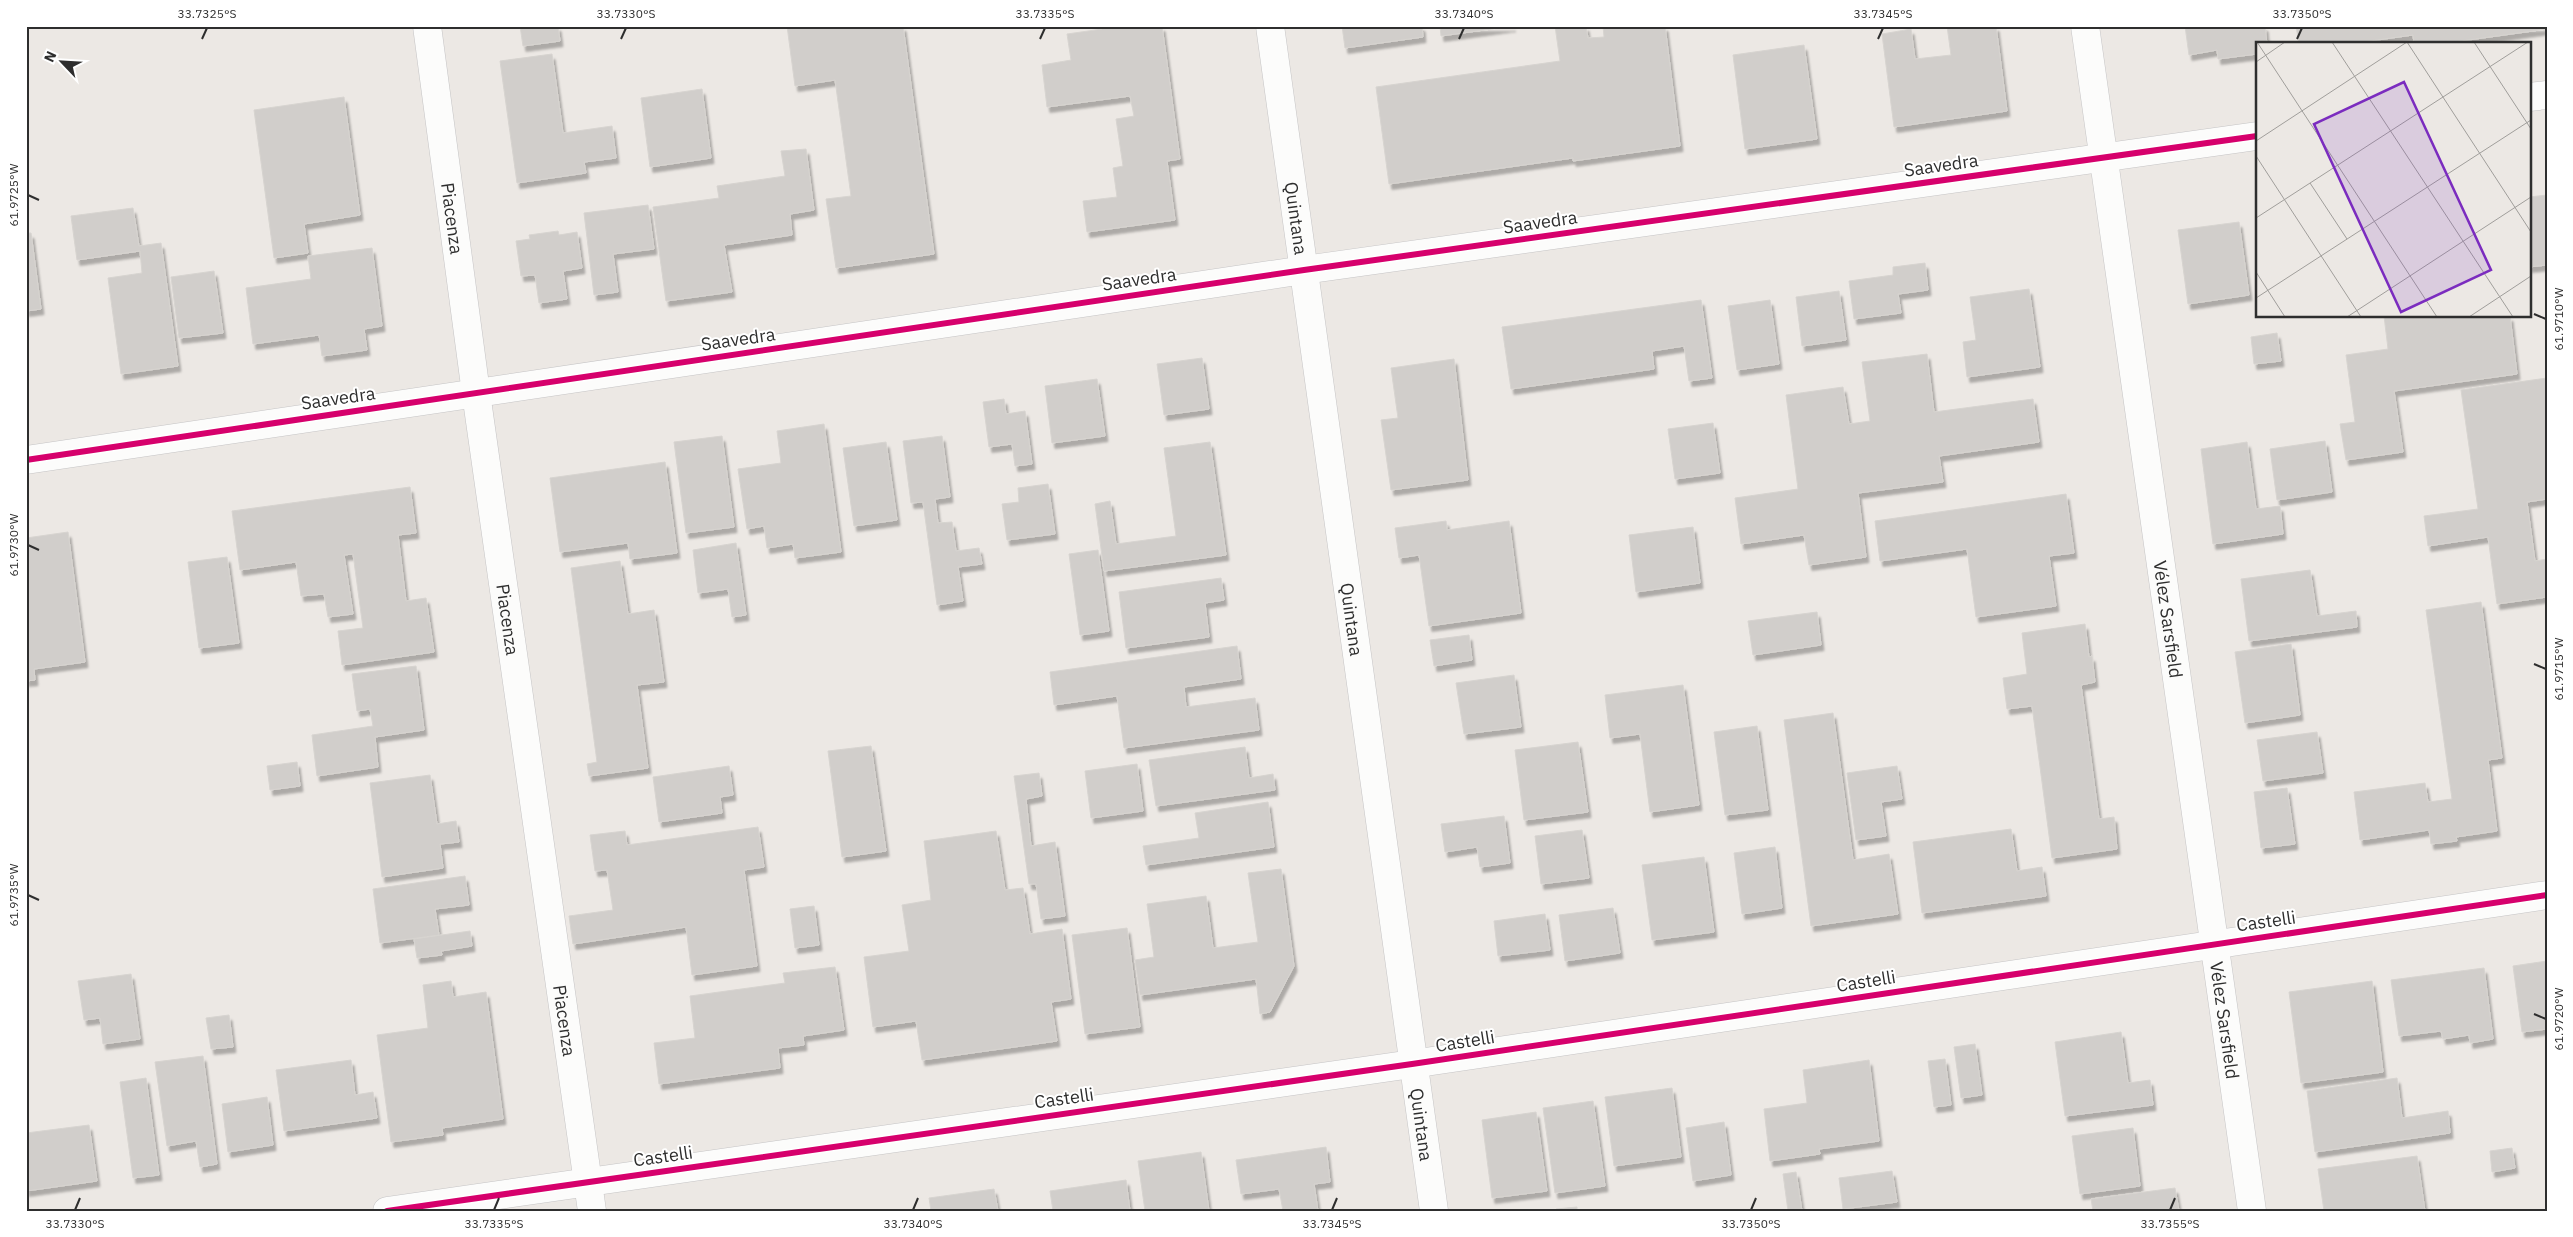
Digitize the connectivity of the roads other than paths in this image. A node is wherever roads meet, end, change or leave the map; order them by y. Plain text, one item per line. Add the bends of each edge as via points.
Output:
1 (427, 26) edge
2 (1270, 26) edge
3 (2085, 26) edge
4 (2547, 95) edge
5 (2530, 97) edge
6 (2256, 136) edge
7 (2104, 158) junction
8 (1304, 270) junction
9 (476, 393) junction
10 (26, 460) edge
11 (2547, 895) edge
12 (2215, 944) junction
13 (1412, 1064) junction
14 (588, 1182) junction
15 (387, 1211) edge
16 (592, 1211) edge
17 (1434, 1211) edge
18 (2252, 1211) edge

1 - 9 street, Piacenza
2 - 8 street, Quintana
3 - 7 street, Vélez Sarsfield
4 - 5 street
6 - 7 street, Saavedra
7 - 8 street, Saavedra
7 - 12 street, Vélez Sarsfield
8 - 9 street, Saavedra
8 - 13 street, Quintana
9 - 10 street, Saavedra
9 - 14 street, Piacenza
11 - 12 street, Castelli
12 - 13 street, Castelli
12 - 18 street, Vélez Sarsfield
13 - 14 street, Castelli
13 - 17 street, Quintana
14 - 15 street, Castelli
14 - 16 street, Piacenza

